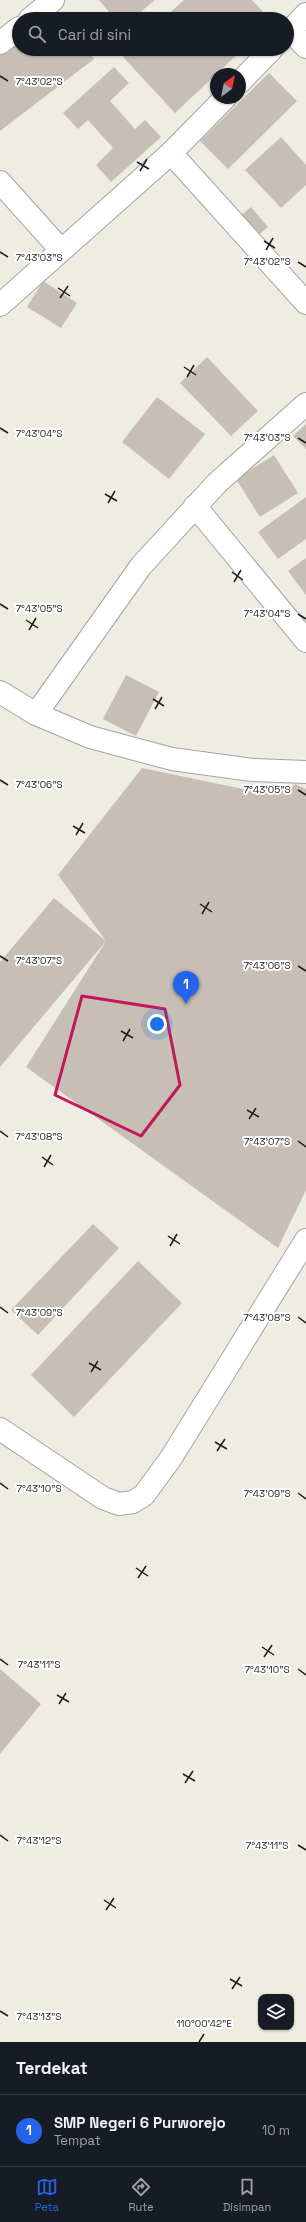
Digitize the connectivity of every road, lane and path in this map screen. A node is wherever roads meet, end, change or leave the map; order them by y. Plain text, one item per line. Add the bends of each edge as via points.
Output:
1 (53, 0) edge
2 (38, 12) edge
3 (306, 14) edge
4 (294, 26) edge
5 (12, 34) edge
6 (294, 37) edge
7 (0, 43) edge
8 (306, 47) edge
9 (265, 56) edge
10 (246, 76) edge
11 (219, 104) edge
12 (171, 153) junction
13 (0, 182) edge
14 (61, 250) junction
15 (306, 303) edge
16 (0, 305) edge
17 (306, 404) edge
18 (195, 506) junction
19 (306, 641) edge
20 (0, 692) edge
21 (36, 714) junction
22 (306, 772) edge
23 (306, 1240) edge
24 (0, 1429) edge

1 - 2 street
3 - 4 street
5 - 7 street
6 - 8 street
9 - 10 street
11 - 12 street
12 - 14 street
12 - 15 street
13 - 14 street
14 - 16 street
17 - 18 street via 217,483
18 - 19 street
18 - 21 street via 141,566
20 - 21 street
21 - 22 street via 90,737 172,759 252,770
23 - 24 street via 171,1458 144,1495 133,1502 118,1504 103,1498

